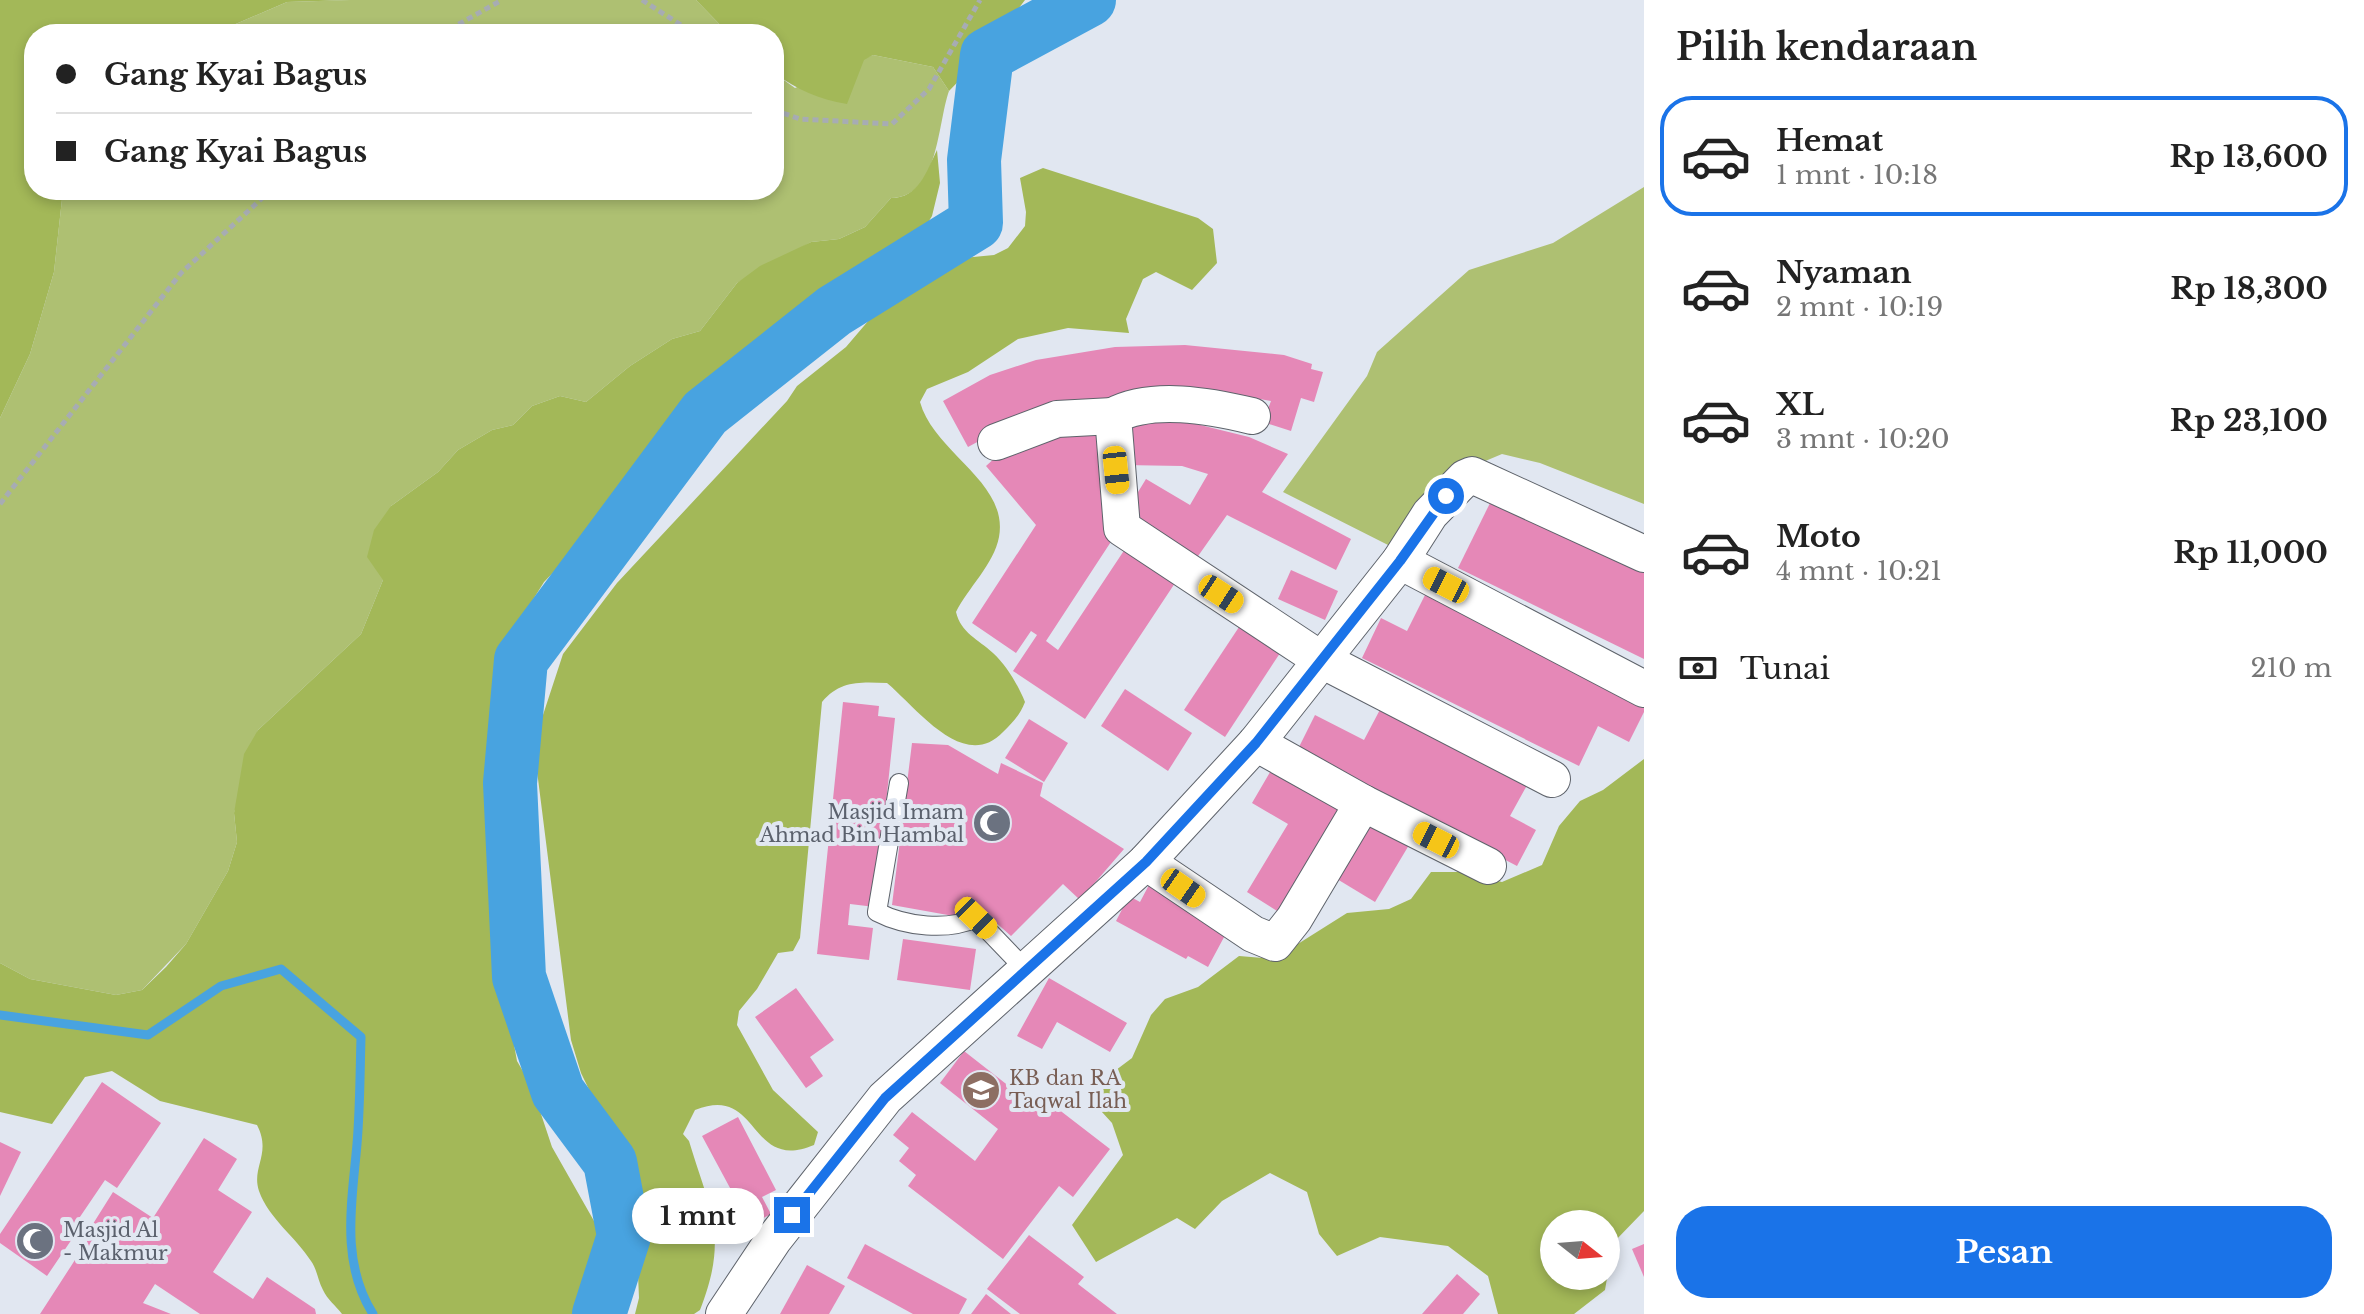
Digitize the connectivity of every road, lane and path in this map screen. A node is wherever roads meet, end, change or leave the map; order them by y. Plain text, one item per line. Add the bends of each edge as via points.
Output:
1 (502, 0) edge
2 (642, 0) edge
3 (980, 0) edge
4 (459, 24) edge
5 (679, 24) edge
6 (784, 113) edge
7 (260, 200) edge
8 (1113, 416) junction
9 (1252, 416) dead end
10 (996, 442) dead end
11 (0, 504) edge
12 (1644, 554) edge
13 (1400, 561) junction
14 (1320, 659) junction
15 (1644, 689) edge
16 (1256, 743) junction
17 (1552, 779) dead end
18 (899, 783) dead end
19 (1363, 803) junction
20 (1146, 862) junction
21 (1488, 866) dead end
22 (1025, 969) junction
23 (724, 1314) edge

1 - 4 path
2 - 5 path
3 - 6 path via 929,89 892,124
7 - 11 path via 181,273
8 - 9 street via 1131,406
8 - 10 street via 1057,419
8 - 14 street via 1122,528
12 - 13 street via 1472,475 1430,514
13 - 14 street
13 - 15 street
14 - 16 street
14 - 17 street
16 - 19 street
16 - 20 street
18 - 22 lane via 877,912 890,919 955,928 976,918
19 - 20 street via 1275,943 1253,934
19 - 21 street
20 - 22 street
22 - 23 street via 885,1098 774,1239

